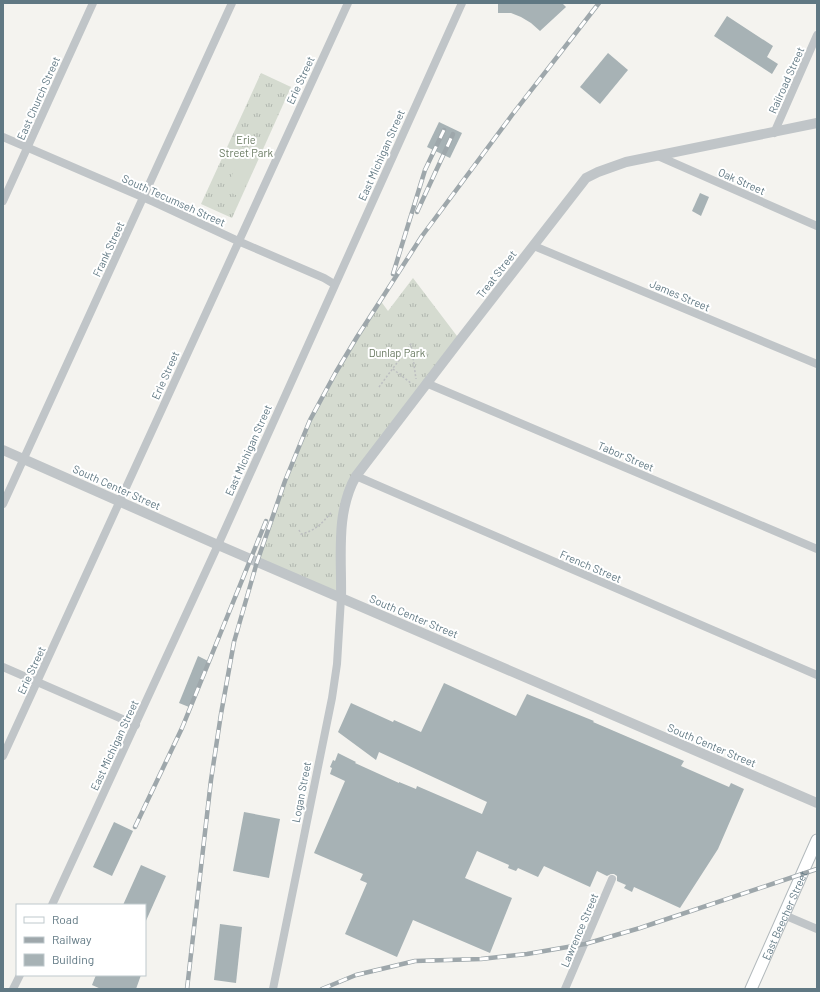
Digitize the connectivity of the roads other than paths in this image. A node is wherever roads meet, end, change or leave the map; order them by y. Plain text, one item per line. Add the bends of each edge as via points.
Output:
1 (93, 3) edge
2 (232, 3) edge
3 (348, 3) edge
4 (459, 4) edge
5 (817, 35) edge
6 (817, 123) edge
7 (774, 132) junction
8 (3, 137) edge
9 (28, 148) junction
10 (658, 156) junction
11 (143, 198) junction
12 (3, 201) edge
13 (817, 226) edge
14 (238, 241) junction
15 (534, 246) junction
16 (334, 284) junction
17 (817, 364) edge
18 (426, 383) junction
19 (3, 450) edge
20 (24, 459) junction
21 (356, 476) junction
22 (120, 502) junction
23 (3, 504) edge
24 (218, 545) junction
25 (817, 549) edge
26 (341, 598) junction
27 (3, 667) edge
28 (817, 675) edge
29 (38, 682) junction
30 (136, 725) junction
31 (3, 756) edge
32 (817, 803) edge
33 (817, 840) edge
34 (612, 879) dead end
35 (52, 904) edge
36 (784, 915) junction
37 (817, 929) edge
38 (20, 976) edge
39 (13, 989) edge
40 (273, 989) edge
41 (565, 989) edge
42 (751, 989) edge

1 - 9 street, East Church Street
2 - 11 street, Frank Street
3 - 14 street, Erie Street
4 - 16 street, East Michigan Street
5 - 7 street, Railroad Street
6 - 7 street, Treat Street
7 - 10 street, Treat Street
8 - 9 street, South Tecumseh Street
9 - 11 street, South Tecumseh Street
9 - 12 street, East Church Street
10 - 13 street, Oak Street
10 - 15 street, Treat Street via 611,166 586,178
11 - 14 street, South Tecumseh Street
11 - 20 street, Frank Street
14 - 16 street, South Tecumseh Street
14 - 22 street, Erie Street
15 - 17 street, James Street
15 - 18 street, Treat Street
16 - 24 street, East Michigan Street
18 - 21 street, Treat Street
18 - 25 street, Tabor Street
19 - 20 street, South Center Street
20 - 22 street, South Center Street
20 - 23 street, Frank Street
21 - 26 street, Treat Street via 346,499 342,524
21 - 28 street, French Street
22 - 24 street, South Center Street
22 - 29 street, Erie Street
24 - 26 street, South Center Street
24 - 30 street, East Michigan Street
26 - 32 street, South Center Street
26 - 40 street, Logan Street via 332,698
27 - 29 street
29 - 30 street
29 - 31 street, Erie Street
30 - 35 street, East Michigan Street
33 - 36 main road, East Beecher Street
34 - 41 street, Lawrence Street
36 - 37 street
36 - 42 main road, East Beecher Street
38 - 39 street

